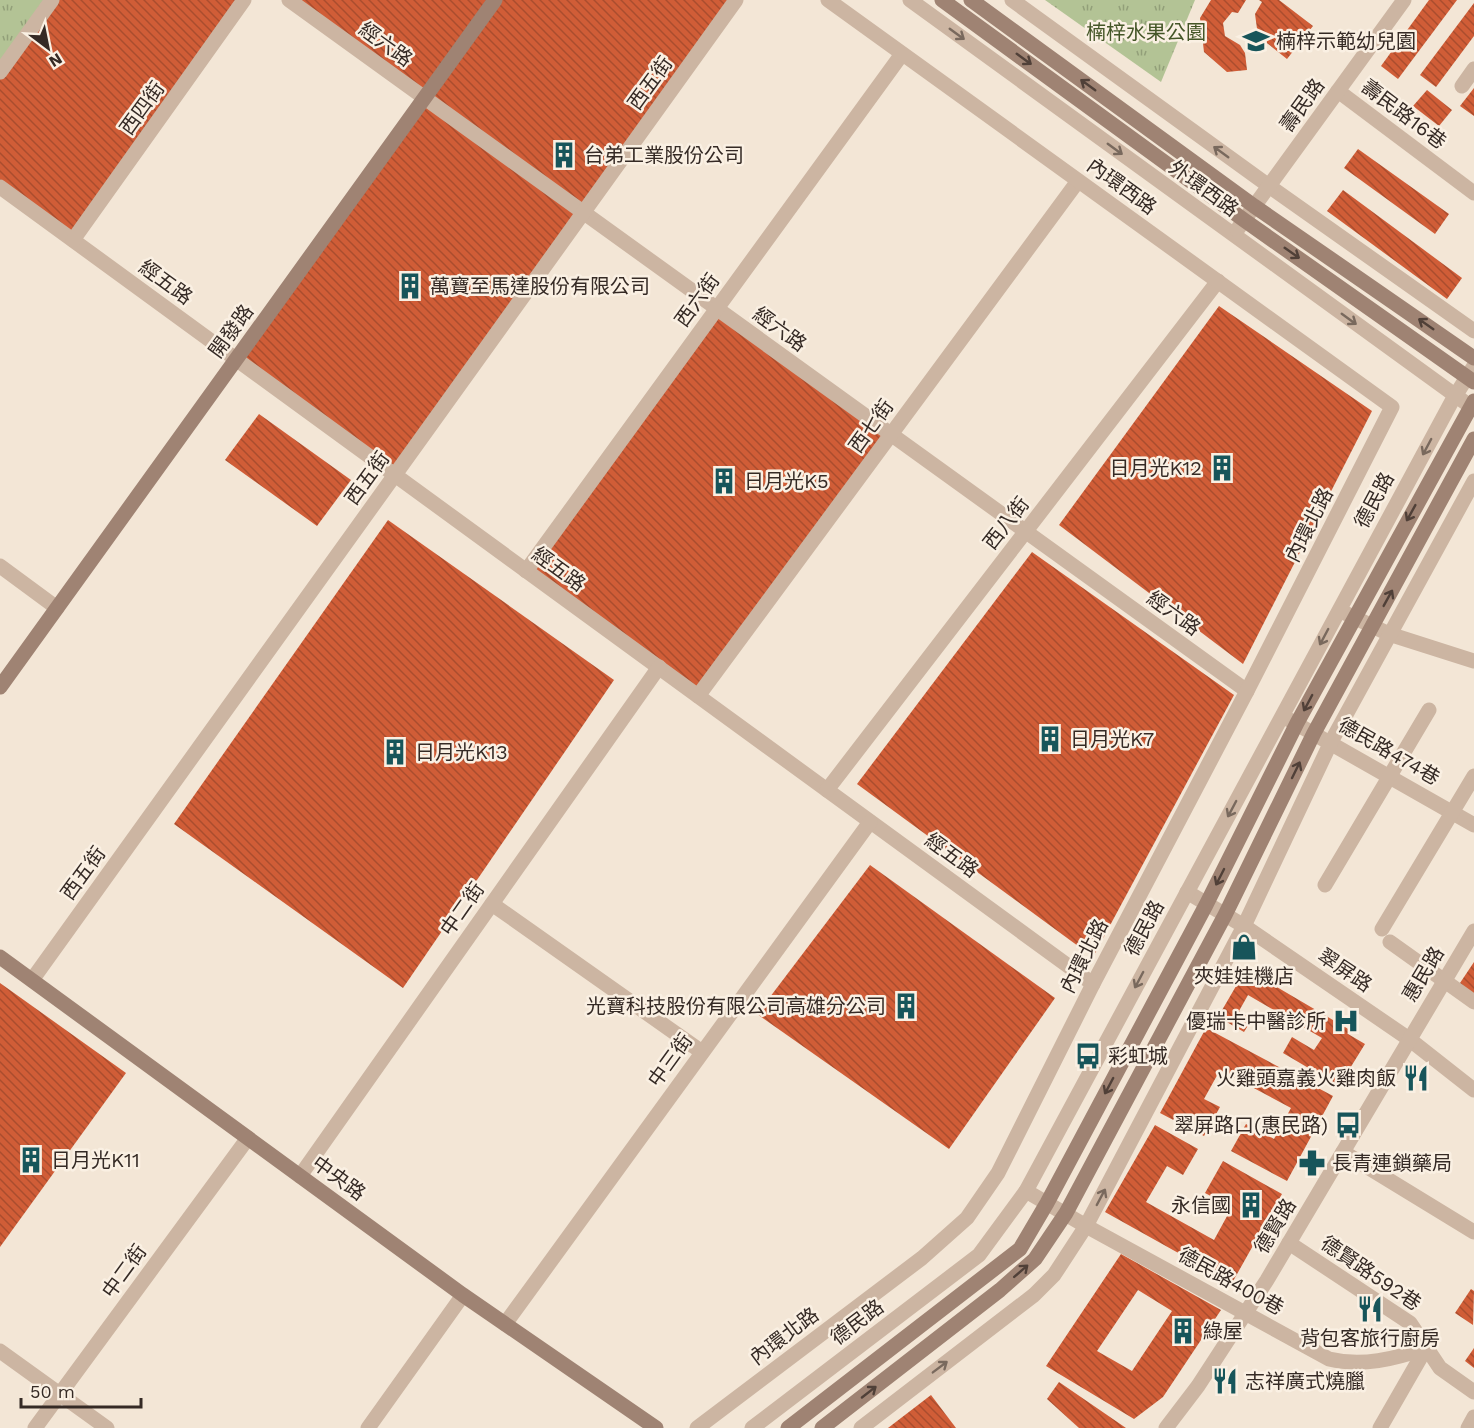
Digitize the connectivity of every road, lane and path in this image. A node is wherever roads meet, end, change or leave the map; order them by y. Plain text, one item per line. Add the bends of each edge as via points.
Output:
1 (52, 0) edge
2 (244, 0) edge
3 (289, 0) edge
4 (495, 0) edge
5 (736, 0) edge
6 (828, 0) edge
7 (910, 0) edge
8 (942, 0) edge
9 (971, 0) edge
10 (1011, 0) edge
11 (1404, 0) edge
12 (902, 54) junction
13 (1474, 69) edge
14 (0, 72) edge
15 (1462, 86) dead end
16 (1338, 91) junction
17 (425, 98) junction
18 (1078, 181) junction
19 (1269, 186) junction
20 (0, 187) edge
21 (1474, 192) edge
22 (1254, 206) junction
23 (583, 212) junction
24 (1244, 220) junction
25 (1233, 235) junction
26 (73, 240) junction
27 (1218, 281) junction
28 (717, 309) junction
29 (1474, 331) edge
30 (1474, 358) edge
31 (236, 359) junction
32 (1472, 375) edge
33 (1454, 395) junction
34 (1473, 406) edge
35 (1392, 407) joint
36 (891, 434) junction
37 (1474, 439) edge
38 (395, 475) junction
39 (1474, 481) edge
40 (1026, 531) junction
41 (0, 566) edge
42 (526, 571) junction
43 (57, 608) junction
44 (1339, 610) junction
45 (1354, 617) junction
46 (1372, 626) junction
47 (1389, 634) junction
48 (1474, 661) edge
49 (659, 667) junction
50 (0, 687) edge
51 (1247, 691) junction
52 (698, 696) junction
53 (1429, 710) dead end
54 (1282, 716) junction
55 (1297, 723) junction
56 (1314, 732) junction
57 (1331, 742) junction
58 (1390, 776) junction
59 (1474, 776) edge
60 (827, 790) junction
61 (1452, 812) junction
62 (870, 822) junction
63 (1474, 825) edge
64 (1325, 885) dead end
65 (1187, 892) junction
66 (492, 904) junction
67 (1206, 905) junction
68 (1225, 915) junction
69 (1244, 926) junction
70 (1474, 931) edge
71 (0, 957) edge
72 (32, 980) junction
73 (1444, 981) junction
74 (1093, 984) junction
75 (1474, 1002) edge
76 (1409, 1039) junction
77 (702, 1052) junction
78 (1474, 1090) edge
79 (248, 1138) junction
80 (1343, 1152) junction
81 (300, 1176) junction
82 (1026, 1191) junction
83 (1047, 1203) junction
84 (1066, 1214) junction
85 (1086, 1226) junction
86 (1474, 1232) edge
87 (1289, 1243) junction
88 (464, 1294) junction
89 (1245, 1313) junction
90 (505, 1324) junction
91 (1426, 1348) junction
92 (0, 1351) edge
93 (1474, 1392) edge
94 (60, 1394) junction
95 (1474, 1417) edge
96 (1170, 1427) edge
97 (35, 1428) edge
98 (107, 1428) edge
99 (368, 1428) edge
100 (656, 1428) edge
101 (698, 1428) edge
102 (752, 1428) edge
103 (788, 1428) edge
104 (822, 1428) edge
105 (861, 1428) edge
106 (1380, 1428) edge
107 (1468, 1428) edge

1 - 14 street
2 - 26 street, 西四街
3 - 17 street, 經六路
4 - 17 street, 開發路
5 - 23 street, 西五街
6 - 12 street, 內環西路
7 -> 25 street, 外環西路
8 -> 24 street, 外環西路
22 -> 9 street, 外環西路
19 -> 10 street, 外環西路
11 - 16 street, 壽民路
12 - 18 street, 內環西路
12 - 28 street, 西六街
13 - 15 street
16 - 19 street, 壽民路
16 - 21 street, 壽民路16巷
17 - 23 street, 經六路
17 - 31 street, 開發路
18 - 27 street, 內環西路
18 - 36 street, 西七街
19 - 22 street, 壽民路
19 - 29 street, 外環西路
20 - 26 street, 經五路
22 - 24 street, 壽民路
30 -> 22 street, 外環西路
23 - 28 street, 經六路
23 - 38 street, 西五街
24 - 25 street, 壽民路
24 -> 32 street, 外環西路
25 -> 33 street, 外環西路
26 - 31 street, 經五路
27 - 35 street, 內環西路
27 - 40 street, 西八街
28 - 36 street, 經六路
28 - 42 street, 西六街
31 - 38 street, 經五路
31 - 43 street, 開發路
32 - 33 street, 德民路
33 - 34 street, 外環西路
33 -> 44 street, 德民路
34 -> 45 street, 德民路
35 - 51 street, 內環北路
36 - 40 street, 經六路
36 - 52 street, 西七街
46 -> 37 street
38 - 42 street, 經五路
38 - 72 street, 西五街
39 - 47 street
40 - 51 street, 經六路
40 - 60 street, 西八街
41 - 43 street
42 - 49 street, 經五路
43 - 50 street, 開發路
44 - 45 street
44 -> 54 street, 德民路
45 - 46 street
45 -> 55 street, 德民路
46 - 47 street
46 - 56 street
47 - 48 street
47 - 57 street
49 - 52 street, 經五路
49 - 66 street, 中二街
51 - 74 street, 內環北路
52 - 60 street, 經五路
53 - 58 street
54 - 55 street, 德民路474巷
54 -> 65 street, 德民路
55 - 56 street, 德民路474巷
55 -> 67 street, 德民路
56 - 57 street, 德民路474巷
68 -> 56 street
57 - 58 street, 德民路474巷
57 - 69 street
58 - 61 street, 德民路474巷
58 - 64 street
59 - 61 street
60 - 62 street, 經五路
61 - 63 street, 德民路474巷
61 - 73 street via 1386,936
62 - 74 street, 經五路
62 - 77 street, 中三街
65 - 67 street, 翠屏路
65 -> 82 street, 德民路
66 - 77 street
66 - 81 street, 中二街
67 - 68 street, 翠屏路
67 -> 83 street, 德民路
68 - 69 street, 翠屏路
68 - 84 street
69 - 76 street, 翠屏路
85 -> 69 street
70 - 73 street, 惠民路
71 - 72 street, 中央路
72 - 79 street, 中央路
73 - 75 street
73 - 76 street, 惠民路
74 - 101 street, 內環北路 via 998,1173 967,1218 922,1258
76 - 78 street, 翠屏路
76 - 80 street, 德賢路
77 - 90 street, 中三街
79 - 81 street, 中央路
79 - 94 street, 中二街
80 - 86 street
80 - 87 street, 德賢路
81 - 88 street, 中央路
82 - 83 street, 德民路400巷
82 - 102 street, 德民路 via 979,1255
83 - 84 street, 德民路400巷
83 - 103 street, 德民路 via 1020,1249
84 - 85 street, 德民路400巷
104 -> 84 street via 1035,1259
85 - 89 street, 德民路400巷
105 -> 85 street via 1034,1295 1054,1275
87 - 89 street, 德賢路
87 - 91 street, 德賢路592巷 via 1410,1323
88 - 90 street, 中央路
88 - 99 street
89 - 91 street, 德民路400巷 via 1329,1359 1344,1363 1396,1358
89 - 96 street, 德賢路
90 - 100 street, 中央路
91 - 93 street, 德賢路592巷 via 1440,1368
91 - 106 street
92 - 94 street
94 - 97 street, 中二街
94 - 98 street
95 - 107 street

